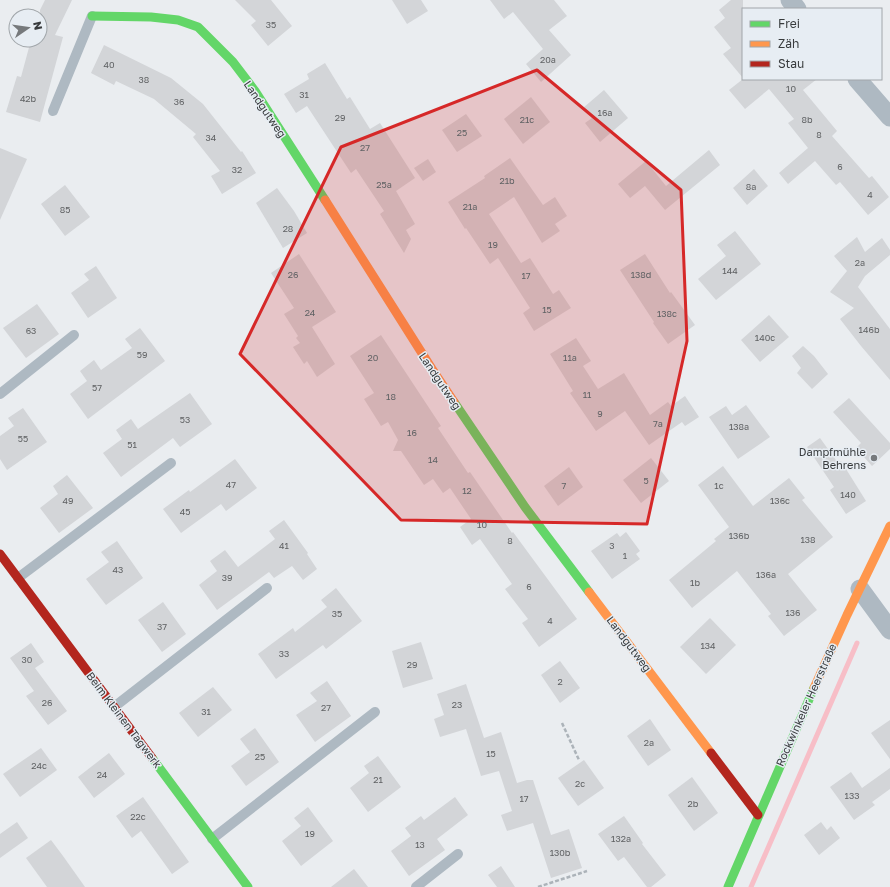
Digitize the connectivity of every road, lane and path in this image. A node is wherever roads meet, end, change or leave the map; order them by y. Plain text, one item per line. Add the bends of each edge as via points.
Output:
1 (790, 0) edge
2 (796, 8) edge
3 (92, 16) joint
4 (859, 80) edge
5 (53, 111) dead end
6 (890, 117) edge
7 (74, 335) dead end
8 (0, 394) edge
9 (172, 463) dead end
10 (890, 526) edge
11 (0, 554) edge
12 (18, 578) junction
13 (267, 588) dead end
14 (860, 589) junction
15 (890, 630) edge
16 (114, 707) junction
17 (376, 712) dead end
18 (562, 724) dead end
19 (579, 760) dead end
20 (758, 815) junction
21 (212, 838) junction
22 (458, 854) dead end
23 (587, 871) dead end
24 (248, 887) edge
25 (416, 887) edge
26 (538, 887) edge
27 (728, 887) edge

1 - 2 street
3 - 5 lane
3 - 20 street, Landgutweg via 178,20 198,27 233,62 255,91 432,370 525,507
4 - 6 street
7 - 8 lane
9 - 12 lane
10 - 14 street, Rockwinkeler Heerstraße
11 - 12 street, Beim Kleinen Tagwerk
12 - 16 street, Beim Kleinen Tagwerk
13 - 16 lane
14 - 15 street
14 - 20 street, Rockwinkeler Heerstraße
16 - 21 street, Beim Kleinen Tagwerk
17 - 21 lane
18 - 19 path
20 - 27 street, Rockwinkeler Heerstraße
21 - 24 street, Beim Kleinen Tagwerk
22 - 25 lane
23 - 26 path

